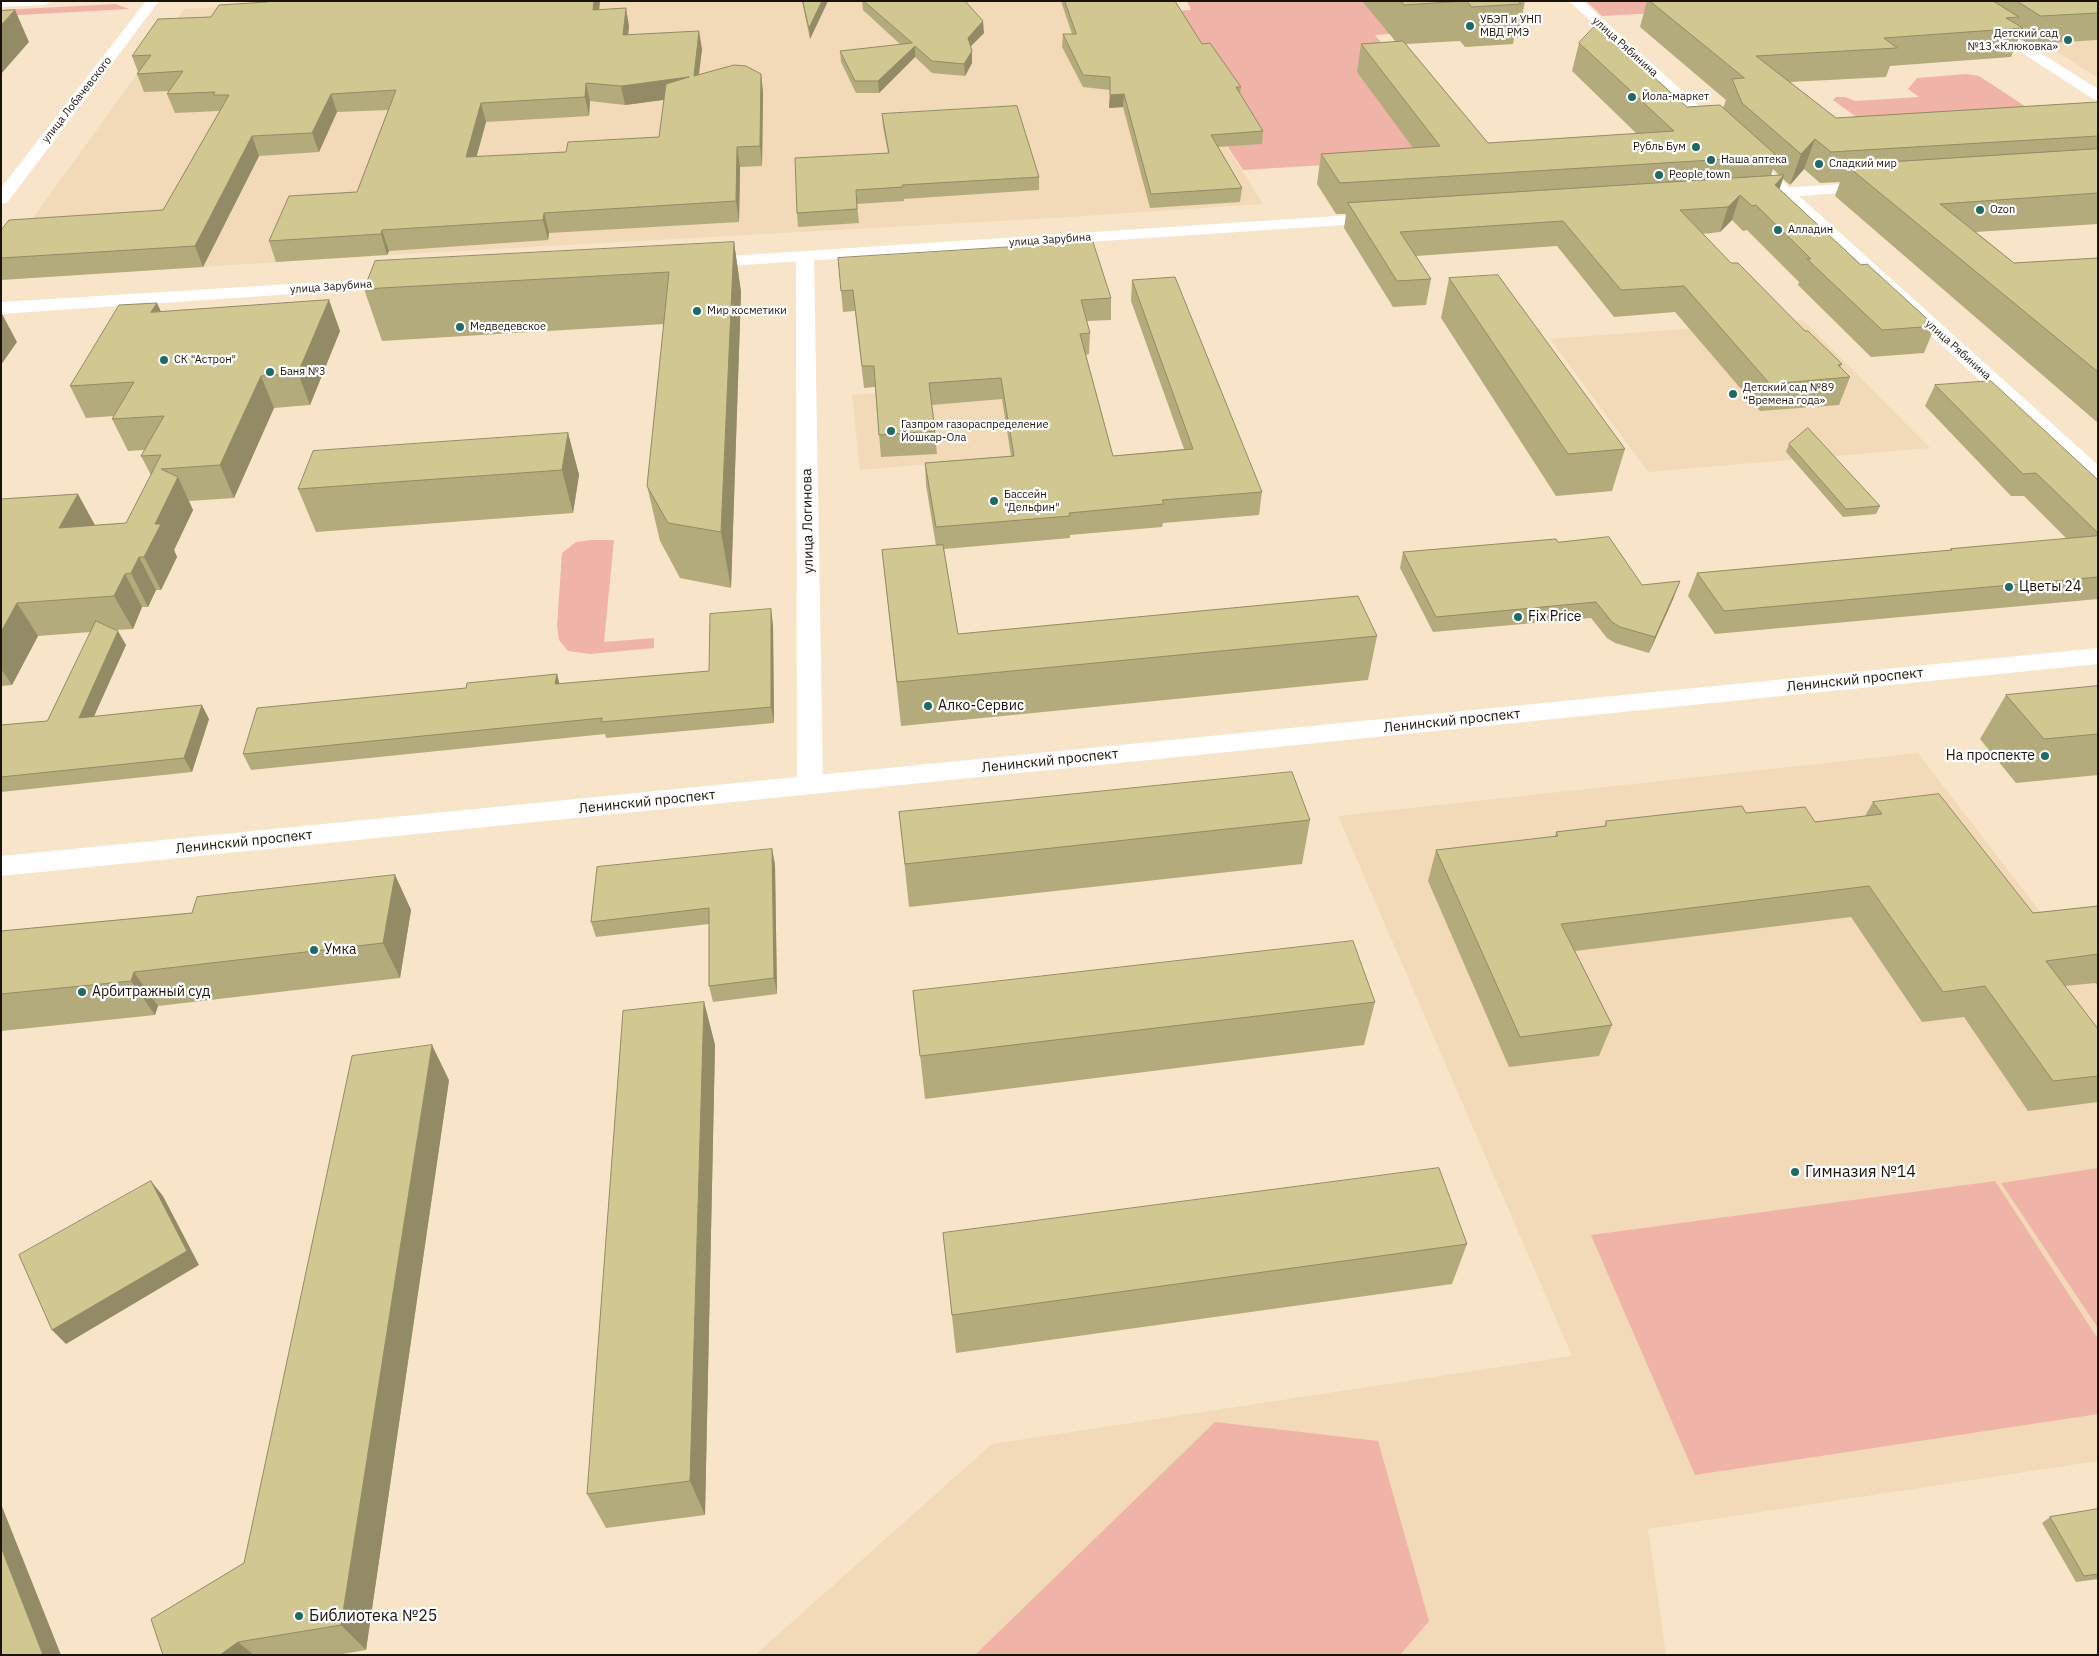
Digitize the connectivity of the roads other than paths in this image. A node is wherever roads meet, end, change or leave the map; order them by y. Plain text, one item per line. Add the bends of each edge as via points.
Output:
1 (45, 1) edge
2 (153, 1) edge
3 (1575, 1) edge
4 (1948, 1) edge
5 (1, 3) edge
6 (2098, 96) edge
7 (1734, 146) edge
8 (1748, 159) edge
9 (1892, 186) edge
10 (1785, 192) junction
11 (1735, 196) edge
12 (1, 198) edge
13 (1402, 217) edge
14 (805, 256) junction
15 (687, 264) edge
16 (419, 281) edge
17 (1, 308) edge
18 (2098, 477) edge
19 (2098, 656) edge
20 (810, 785) junction
21 (1, 866) edge

1 - 5 street
2 - 12 street, улица Лобачевского
3 - 7 street, улица Рябинина
4 - 6 street
8 - 10 street, улица Рябинина
9 - 10 street
10 - 11 street
10 - 18 street, улица Рябинина
13 - 14 street, улица Зарубина
14 - 15 street, улица Зарубина
14 - 20 street, улица Логинова
16 - 17 street, улица Зарубина
19 - 20 street, Ленинский проспект
20 - 21 street, Ленинский проспект

